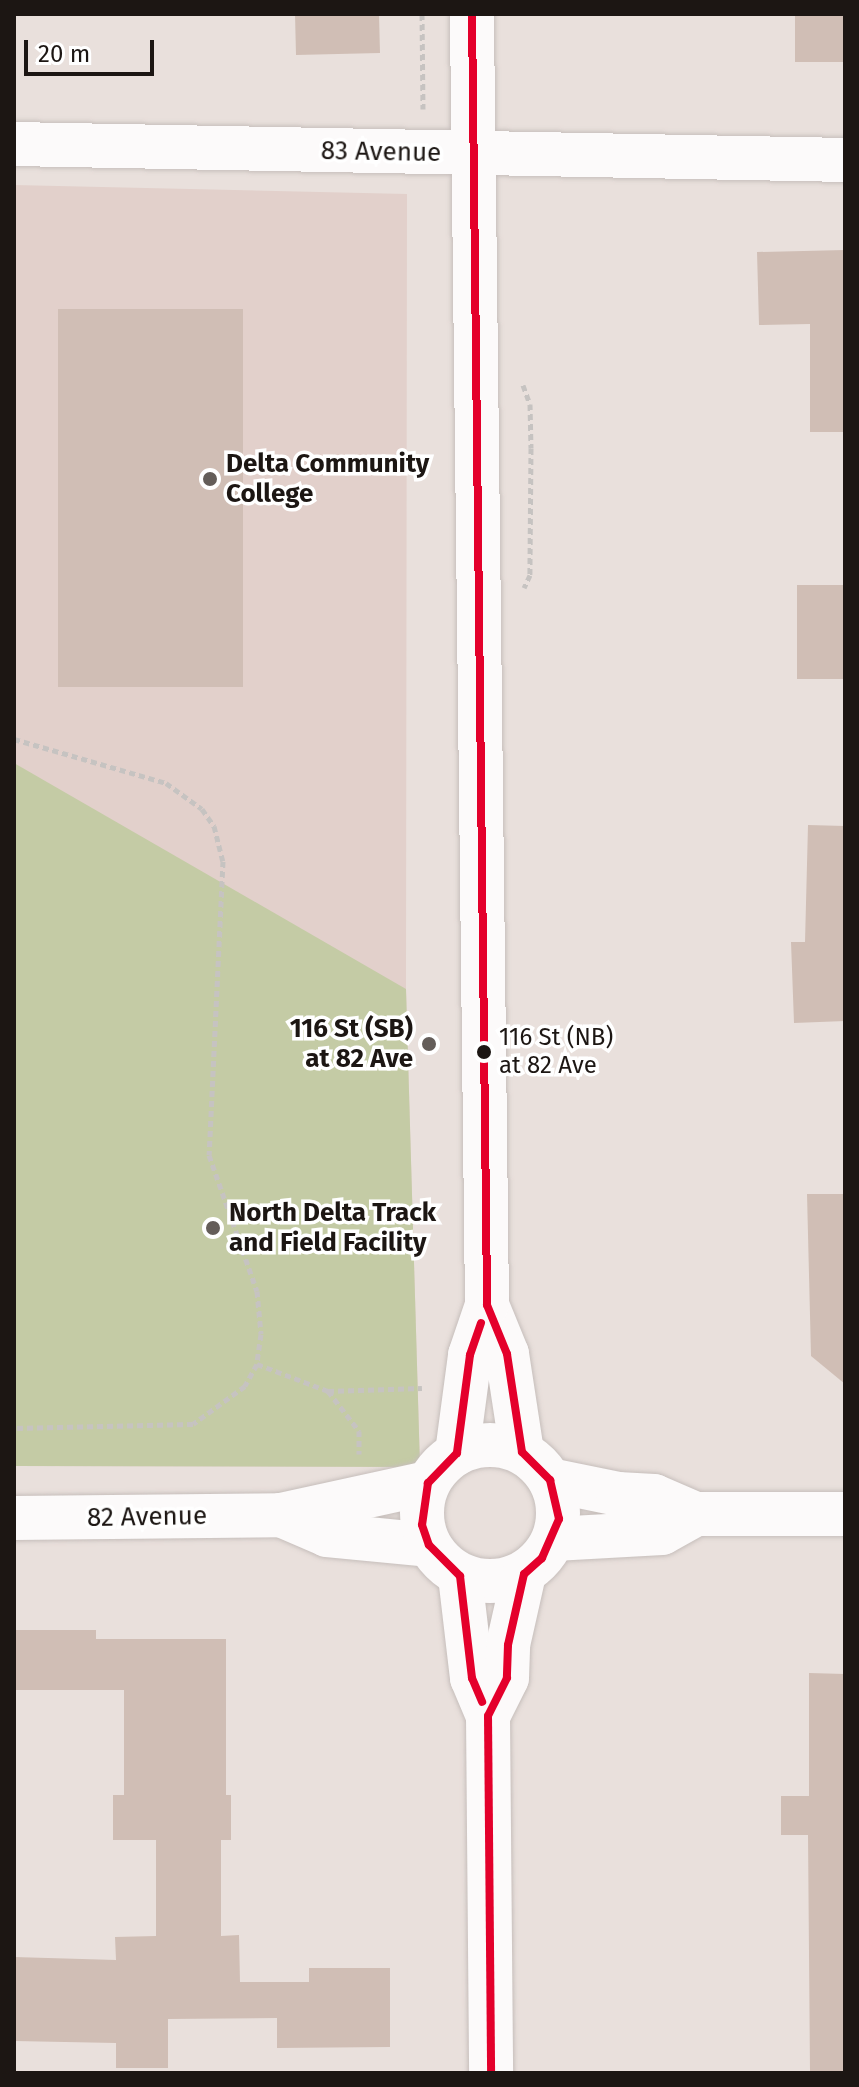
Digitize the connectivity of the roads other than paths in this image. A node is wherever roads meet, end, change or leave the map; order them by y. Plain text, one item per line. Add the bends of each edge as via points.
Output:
1 (472, 14) edge
2 (14, 144) edge
3 (473, 155) junction
4 (845, 160) edge
5 (487, 1305) junction
6 (536, 1466) junction
7 (442, 1468) junction
8 (696, 1514) junction
9 (845, 1514) edge
10 (281, 1515) junction
11 (14, 1518) edge
12 (554, 1539) junction
13 (429, 1545) junction
14 (524, 1574) junction
15 (460, 1576) junction
16 (488, 1716) junction
17 (491, 2073) edge

1 - 3 street
2 - 3 street, 83 Avenue
3 - 4 street, 83 Avenue
3 - 5 street
5 - 6 street via 507,1354
5 - 7 street
6 - 7 street via 501,1445
6 - 8 street via 618,1494 654,1496
6 - 12 street via 558,1509
7 - 10 street, 82 Avenue
7 - 13 street via 422,1525
8 - 9 street
8 - 12 street via 662,1533
10 - 11 street, 82 Avenue
10 - 13 street, 82 Avenue via 327,1535
12 - 14 street
13 - 15 street
14 - 15 street via 481,1582
14 - 16 street via 508,1645 507,1678
15 - 16 street via 472,1678
16 - 17 street

